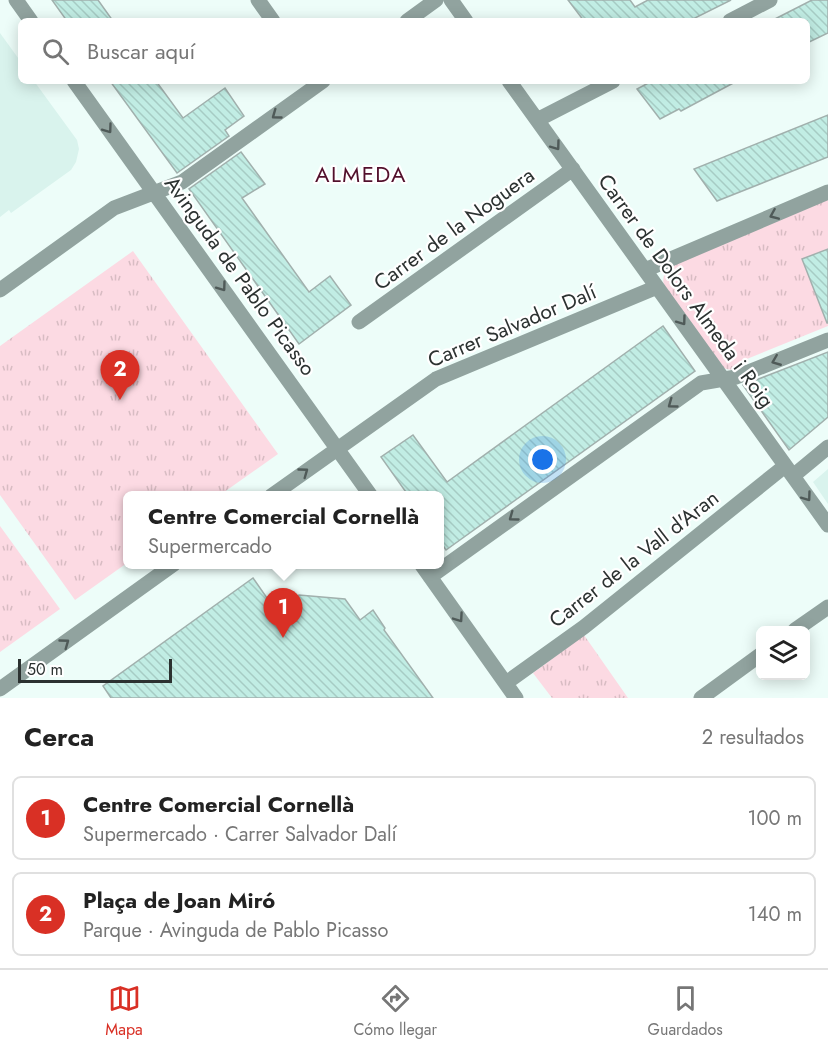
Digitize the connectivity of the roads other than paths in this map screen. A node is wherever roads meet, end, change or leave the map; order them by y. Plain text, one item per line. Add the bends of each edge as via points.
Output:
1 (16, 0) edge
2 (258, 0) edge
3 (436, 0) edge
4 (451, 0) edge
5 (770, 0) edge
6 (30, 18) edge
7 (271, 18) edge
8 (410, 18) edge
9 (464, 18) edge
10 (735, 18) edge
11 (76, 84) edge
12 (316, 84) edge
13 (511, 84) edge
14 (607, 84) edge
15 (537, 120) junction
16 (573, 169) junction
17 (828, 192) edge
18 (154, 193) junction
19 (645, 270) junction
20 (657, 288) junction
21 (0, 290) edge
22 (359, 322) dead end
23 (828, 340) edge
24 (723, 379) junction
25 (828, 447) edge
26 (337, 448) junction
27 (789, 471) junction
28 (277, 491) edge
29 (368, 491) edge
30 (828, 525) edge
31 (444, 558) edge
32 (167, 569) edge
33 (425, 571) edge
34 (828, 607) edge
35 (801, 626) edge
36 (756, 658) edge
37 (506, 683) junction
38 (0, 689) edge
39 (516, 698) edge
40 (701, 698) edge

1 - 6 street
2 - 7 street
3 - 8 street
4 - 9 street
5 - 10 street
11 -> 18 street, Avinguda de Pablo Picasso
12 -> 18 street via 182,182
13 - 15 street, Carrer de Dolors Almeda i Roig
14 - 15 street
15 -> 16 street, Carrer de Dolors Almeda i Roig
16 - 19 street, Carrer de Dolors Almeda i Roig
16 - 22 street, Carrer de la Noguera
17 -> 19 street
18 - 21 street via 114,208
18 -> 26 street, Avinguda de Pablo Picasso
19 - 20 street, Carrer de Dolors Almeda i Roig
20 -> 24 street, Carrer de Dolors Almeda i Roig
20 - 26 street, Carrer Salvador Dalí via 436,379
23 -> 24 street
24 - 27 street, Carrer de Dolors Almeda i Roig
24 -> 31 street via 700,383
25 - 27 street, Carrer de la Vall d'Aran
28 -> 26 street, Carrer Salvador Dalí
26 - 29 street, Avinguda de Pablo Picasso
27 -> 30 street, Carrer de Dolors Almeda i Roig
27 - 37 street, Carrer de la Vall d'Aran
38 -> 32 street
33 -> 37 street
34 - 35 street
36 - 40 street
37 - 39 street

